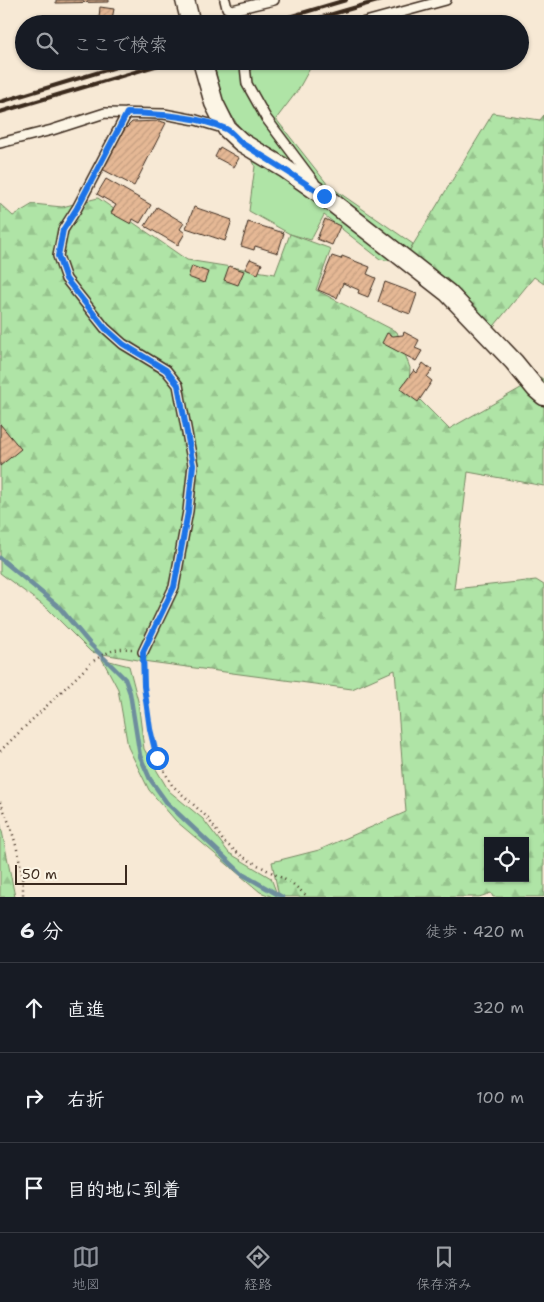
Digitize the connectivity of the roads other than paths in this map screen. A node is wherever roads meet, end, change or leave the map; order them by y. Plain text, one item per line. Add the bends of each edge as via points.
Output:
1 (225, 0) edge
2 (274, 0) edge
3 (446, 0) edge
4 (391, 15) edge
5 (205, 70) edge
6 (245, 70) edge
7 (127, 113) junction
8 (227, 129) junction
9 (0, 143) edge
10 (324, 196) junction
11 (544, 396) edge
12 (143, 652) road end

1 - 2 lane via 227,8 232,10
3 - 4 lane
5 - 8 street via 214,103
6 - 10 lane via 247,84 266,118
7 - 8 lane via 164,114
7 - 9 lane via 104,113
7 - 12 lane via 63,230 58,256 66,279 105,328 123,344 166,370 178,385 193,465 188,512 174,587
8 - 10 street via 241,142
10 - 11 street via 448,293

